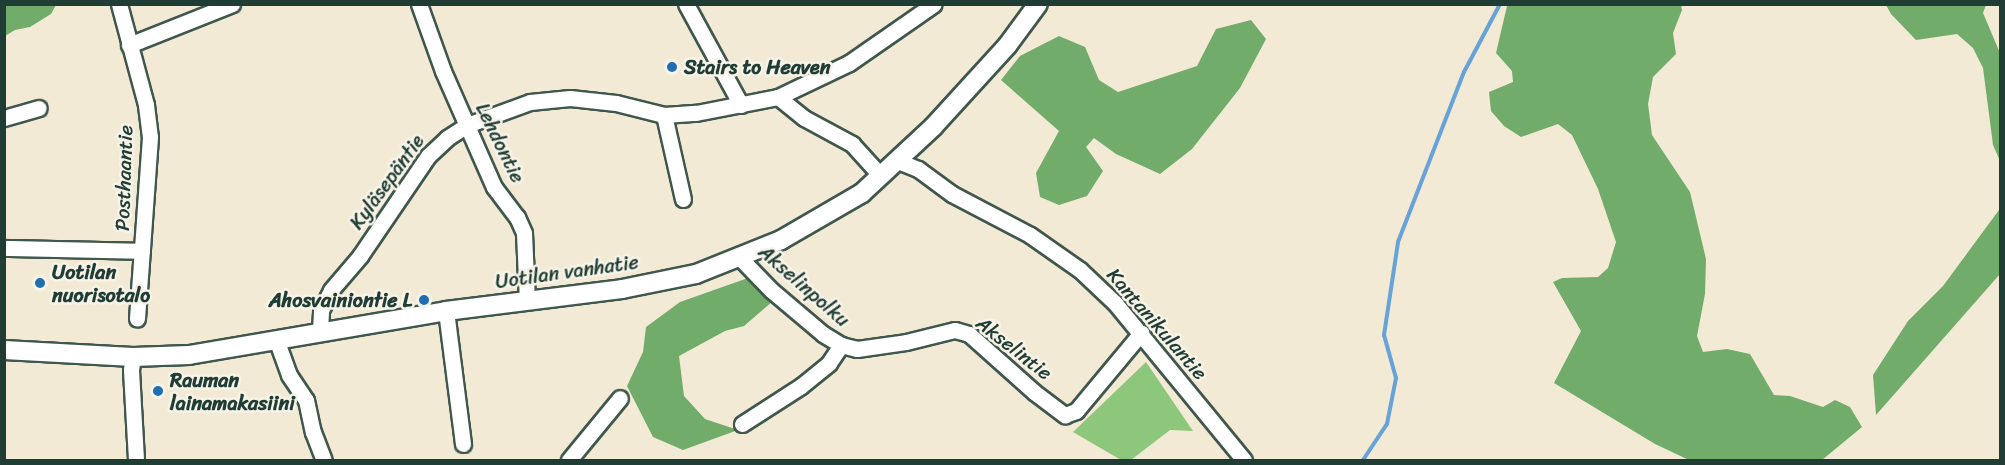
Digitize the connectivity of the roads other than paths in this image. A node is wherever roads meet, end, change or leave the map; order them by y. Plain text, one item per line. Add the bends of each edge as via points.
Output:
1 (119, 4) edge
2 (232, 4) edge
3 (419, 4) edge
4 (686, 4) edge
5 (934, 4) edge
6 (1038, 4) edge
7 (129, 45) junction
8 (778, 97) junction
9 (741, 105) junction
10 (39, 108) dead end
11 (664, 116) junction
12 (4, 118) edge
13 (467, 125) junction
14 (898, 161) junction
15 (881, 176) junction
16 (683, 199) dead end
17 (4, 248) edge
18 (142, 251) junction
19 (740, 258) junction
20 (527, 301) junction
21 (446, 310) junction
22 (137, 320) dead end
23 (320, 332) junction
24 (1141, 333) junction
25 (276, 339) junction
26 (841, 345) junction
27 (4, 350) edge
28 (133, 357) junction
29 (620, 398) dead end
30 (742, 424) dead end
31 (463, 444) dead end
32 (136, 460) edge
33 (324, 460) edge
34 (569, 460) edge
35 (1244, 460) edge

1 - 7 street, Posthaantie
2 - 7 street
3 - 13 street, Lehdontie
4 - 9 street
5 - 8 street, Kyläsepäntie via 849,63
6 - 14 main road, Uotilan vanhatie via 1007,46
7 - 18 street, Posthaantie via 146,105 150,137
8 - 9 street, Kyläsepäntie
8 - 15 street via 804,118 852,144
9 - 11 street, Kyläsepäntie
10 - 12 street
11 - 13 street, Kyläsepäntie via 616,103 570,98 530,102
11 - 16 street
13 - 20 street, Lehdontie via 494,187 524,233
13 - 23 street, Kyläsepäntie via 428,156 331,290 321,310
14 - 15 main road, Uotilan vanhatie
14 - 24 street, Kantanikulantie via 918,169 952,195 1029,235 1080,270
15 - 19 main road, Uotilan vanhatie via 862,193 811,223
17 - 18 street
18 - 22 street, Posthaantie
19 - 20 main road, Uotilan vanhatie via 696,274 622,289
19 - 26 street, Akselinpolku via 771,290
20 - 21 main road, Uotilan vanhatie
21 - 23 main road, Uotilan vanhatie
21 - 31 street
23 - 25 main road, Uotilan vanhatie
24 - 26 street, Akselintie via 1076,411 1065,415 969,334 955,330 857,349
24 - 35 street, Kantanikulantie
25 - 28 main road, Uotilan vanhatie via 189,355
25 - 33 street via 289,375 306,400
26 - 30 street via 829,363 801,386
27 - 28 main road, Uotilan vanhatie
28 - 32 street
29 - 34 street

